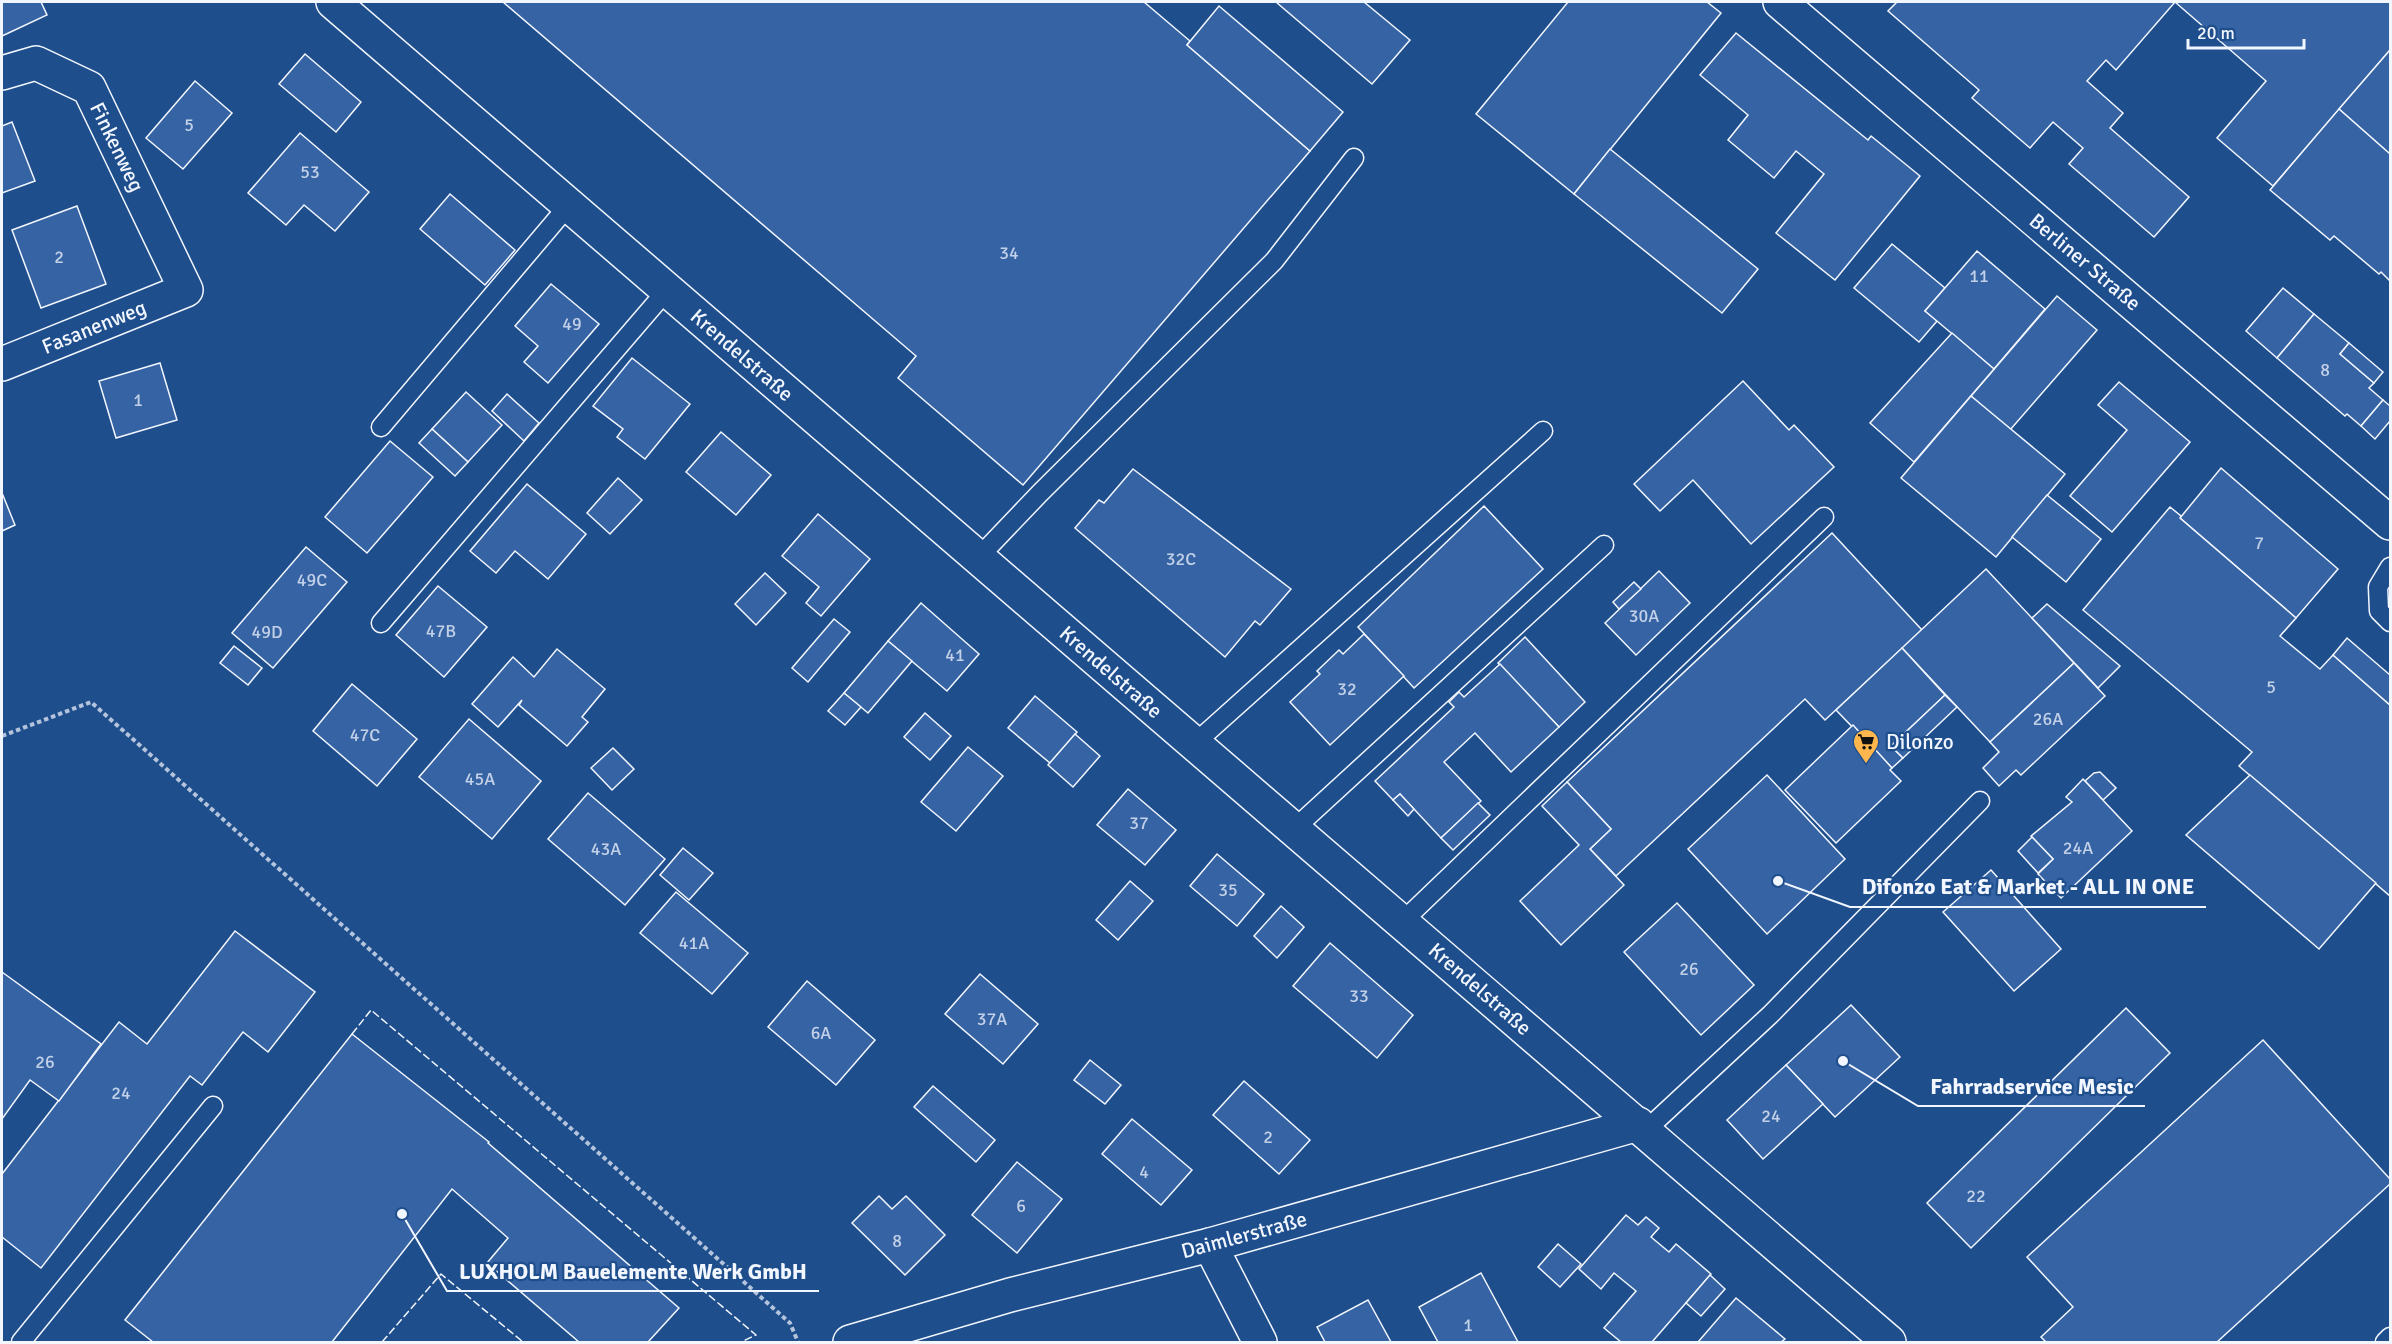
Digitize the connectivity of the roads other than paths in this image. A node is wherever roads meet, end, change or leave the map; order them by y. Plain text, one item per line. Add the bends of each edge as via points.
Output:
1 (333, 2) edge
2 (1780, 2) edge
3 (2, 73) edge
4 (1354, 158) dead end
5 (568, 206) junction
6 (186, 290) joint
7 (666, 290) junction
8 (2, 364) edge
9 (381, 427) dead end
10 (1543, 431) dead end
11 (1824, 517) dead end
12 (2391, 523) edge
13 (1604, 545) dead end
14 (978, 558) junction
15 (2391, 567) edge
16 (2391, 622) edge
17 (381, 623) dead end
18 (1194, 744) junction
19 (1980, 801) dead end
20 (1294, 829) junction
21 (1402, 922) junction
22 (213, 1106) dead end
23 (1642, 1128) junction
24 (1210, 1245) junction
25 (2391, 1337) edge
26 (21, 1342) edge
27 (850, 1342) edge
28 (1260, 1342) edge
29 (1889, 1342) edge
30 (2385, 1342) edge

1 - 5 street, Krendelstraße
2 - 12 street, Berliner Straße
3 - 6 street, Finkenweg via 36,63 89,88
4 - 14 lane via 1274,261
5 - 7 street, Krendelstraße
5 - 9 lane
6 - 8 street, Fasanenweg
7 - 14 street, Krendelstraße
7 - 17 lane
10 - 18 lane
11 - 21 lane
13 - 20 lane
14 - 18 street, Krendelstraße
15 - 16 lane via 2378,587 2379,611
18 - 20 street, Krendelstraße
19 - 23 lane via 1770,1015
20 - 21 street, Krendelstraße
21 - 23 street, Krendelstraße
22 - 26 lane
23 - 24 street, Daimlerstraße
23 - 29 street, Krendelstraße
24 - 27 street, Daimlerstraße via 1010,1295
24 - 28 street
25 - 30 lane

